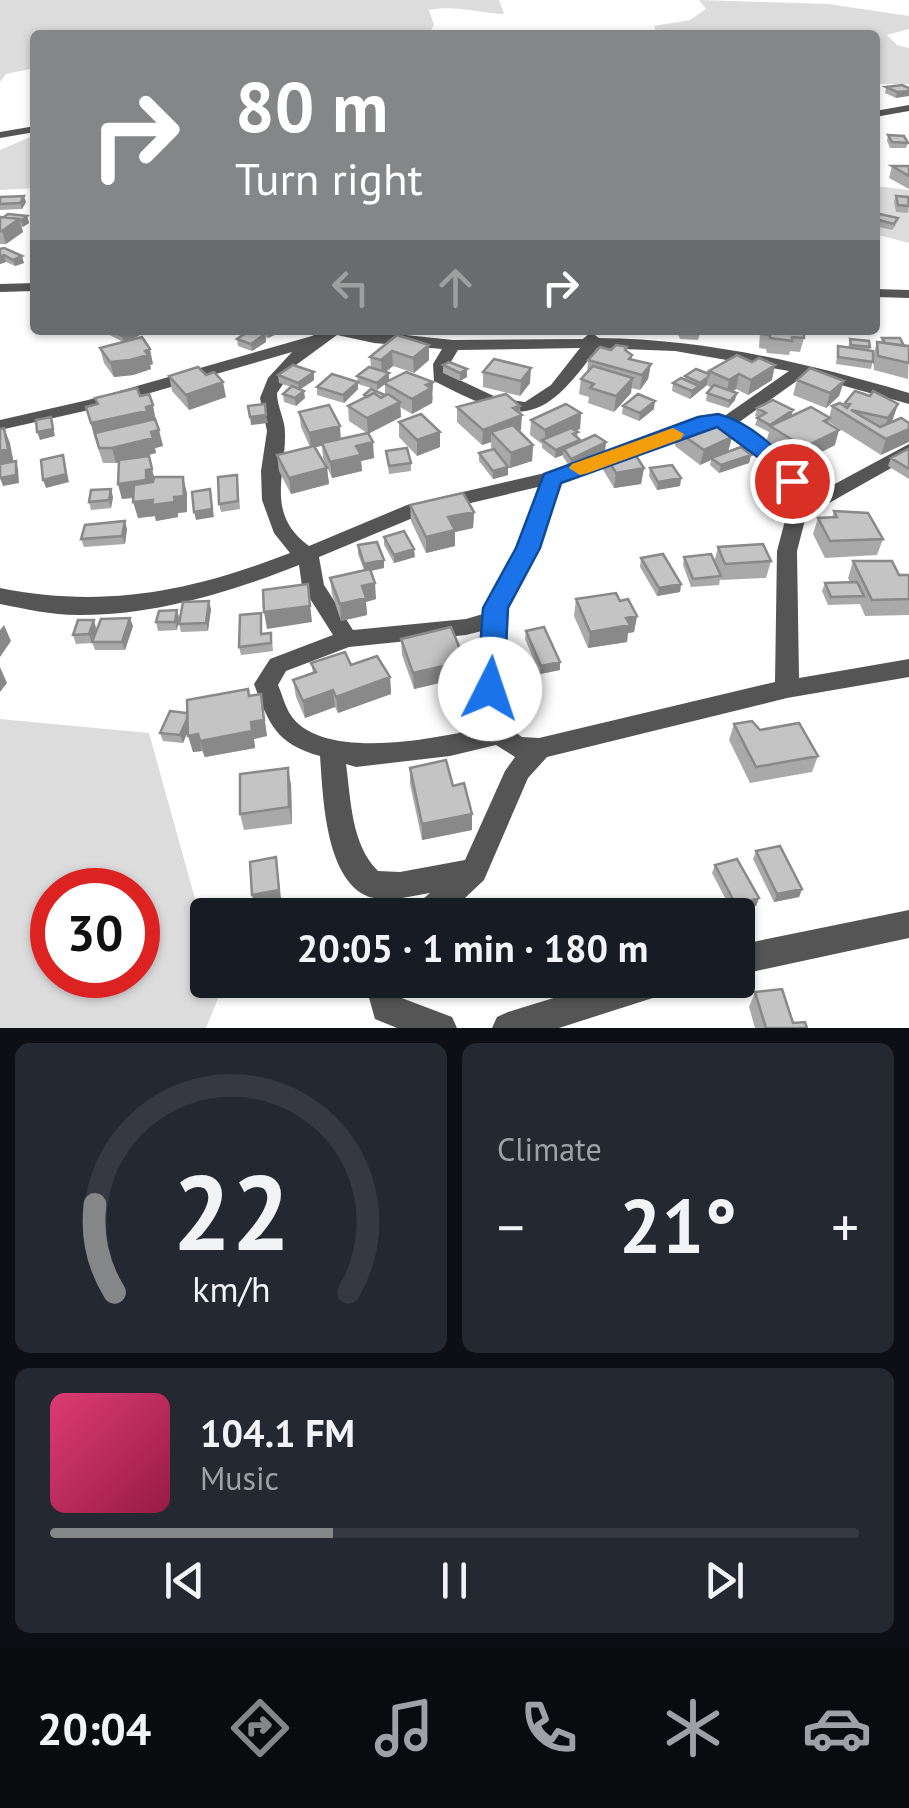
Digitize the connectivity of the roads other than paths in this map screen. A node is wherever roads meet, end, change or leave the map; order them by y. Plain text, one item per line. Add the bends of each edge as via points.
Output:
1 (909, 108) edge
2 (880, 113) edge
3 (30, 130) edge
4 (0, 135) edge
5 (30, 287) edge
6 (2, 288) edge
7 (880, 292) edge
8 (909, 294) edge
9 (322, 335) edge
10 (327, 335) edge
11 (340, 335) edge
12 (591, 337) edge
13 (449, 344) junction
14 (802, 369) junction
15 (909, 399) edge
16 (728, 423) junction
17 (0, 425) edge
18 (909, 450) edge
19 (552, 478) junction
20 (797, 513) junction
21 (308, 554) junction
22 (0, 596) edge
23 (495, 619) junction
24 (348, 638) junction
25 (909, 668) edge
26 (787, 688) junction
27 (500, 734) junction
28 (539, 748) junction
29 (332, 750) junction
30 (474, 871) junction
31 (445, 898) edge
32 (909, 924) edge
33 (755, 956) edge
34 (384, 998) edge
35 (604, 998) edge
36 (441, 1028) edge
37 (508, 1028) edge

1 - 2 street
3 - 4 street
5 - 6 street
7 - 8 street
9 - 17 street
10 - 21 street via 282,372 268,404 277,429 269,480 283,537
11 - 13 street
12 - 13 street
12 - 13 street via 568,378 529,409 495,404 440,377
12 - 14 street
14 - 15 street
14 - 16 street
16 - 19 street via 706,421
16 - 20 street via 778,462 792,481
18 - 20 street
19 - 21 street via 414,510
19 - 23 street
20 - 26 street via 787,551
21 - 22 street via 192,588 89,607
21 - 24 street via 314,586
23 - 24 street
23 - 27 street via 490,689
24 - 29 street via 278,666 266,684 281,723
25 - 26 street
26 - 28 street
27 - 28 street via 517,746
27 - 29 street via 356,756
28 - 30 street via 518,771
29 - 30 street via 351,863 371,884
30 - 31 street
32 - 33 street
34 - 36 street via 386,1008
35 - 37 street

